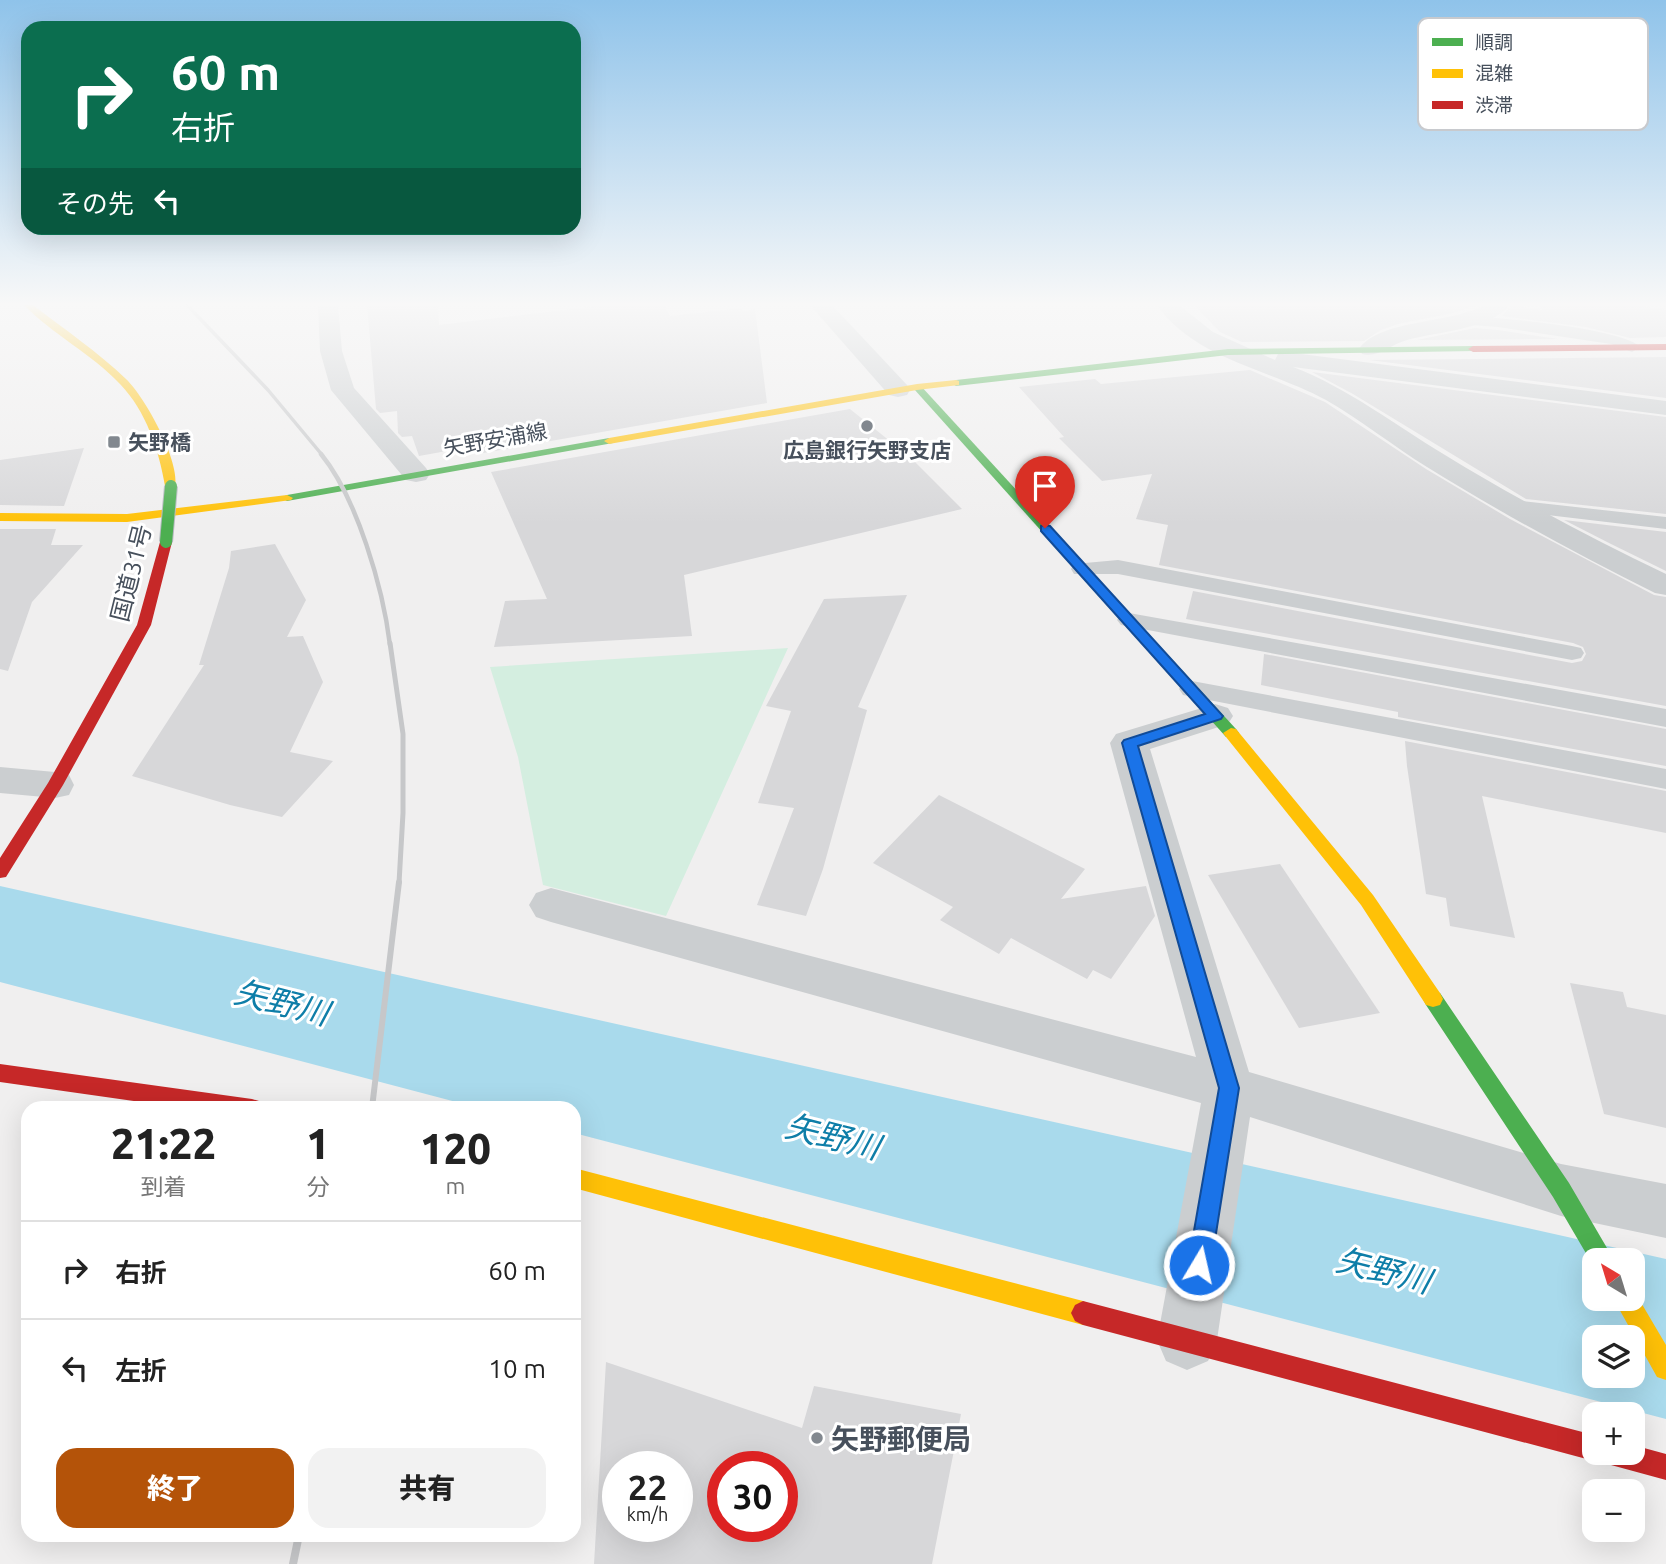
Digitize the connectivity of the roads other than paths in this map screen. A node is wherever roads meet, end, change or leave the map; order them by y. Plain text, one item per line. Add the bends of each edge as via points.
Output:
1 (119, 378) edge
2 (339, 378) edge
3 (896, 378) edge
4 (1003, 378) edge
5 (1300, 378) edge
6 (1431, 378) edge
7 (908, 389) junction
8 (1666, 408) edge
9 (416, 474) junction
10 (1512, 506) junction
11 (0, 517) edge
12 (1666, 523) edge
13 (1082, 569) junction
14 (1665, 585) edge
15 (1129, 620) junction
16 (1572, 653) dead end
17 (1204, 702) junction
18 (1666, 718) edge
19 (1666, 779) edge
20 (0, 780) edge
21 (55, 785) junction
22 (0, 872) edge
23 (551, 905) dead end
24 (0, 1073) edge
25 (1229, 1088) junction
26 (202, 1101) edge
27 (581, 1180) edge
28 (1572, 1207) junction
29 (1666, 1211) edge
30 (1596, 1248) edge
31 (1633, 1311) edge
32 (1186, 1340) junction
33 (1666, 1368) edge
34 (1582, 1445) edge
35 (1645, 1461) edge
36 (1666, 1467) edge

1 - 21 main road, 国道31号, bridge via 152,425 164,455 171,486 166,542 144,625
2 - 9 street via 343,390
3 - 7 street
4 - 7 main road, 矢野安浦線
5 - 10 street
6 - 8 street
7 - 9 main road, 矢野安浦線
7 - 13 main road
9 - 11 main road, 矢野安浦線 via 251,504 128,518
10 - 12 lane
10 - 14 street
13 - 15 main road
13 - 16 lane via 1118,567
15 - 17 main road
15 - 18 lane
17 - 19 lane
17 - 25 street via 1129,743
17 - 28 main road via 1367,900
20 - 21 street
21 - 22 main road, 国道31号
23 - 25 street
24 - 26 main road
25 - 28 street
25 - 32 street
27 - 32 main road
28 - 29 street
28 - 30 main road
31 - 33 main road
32 - 34 main road
35 - 36 main road

